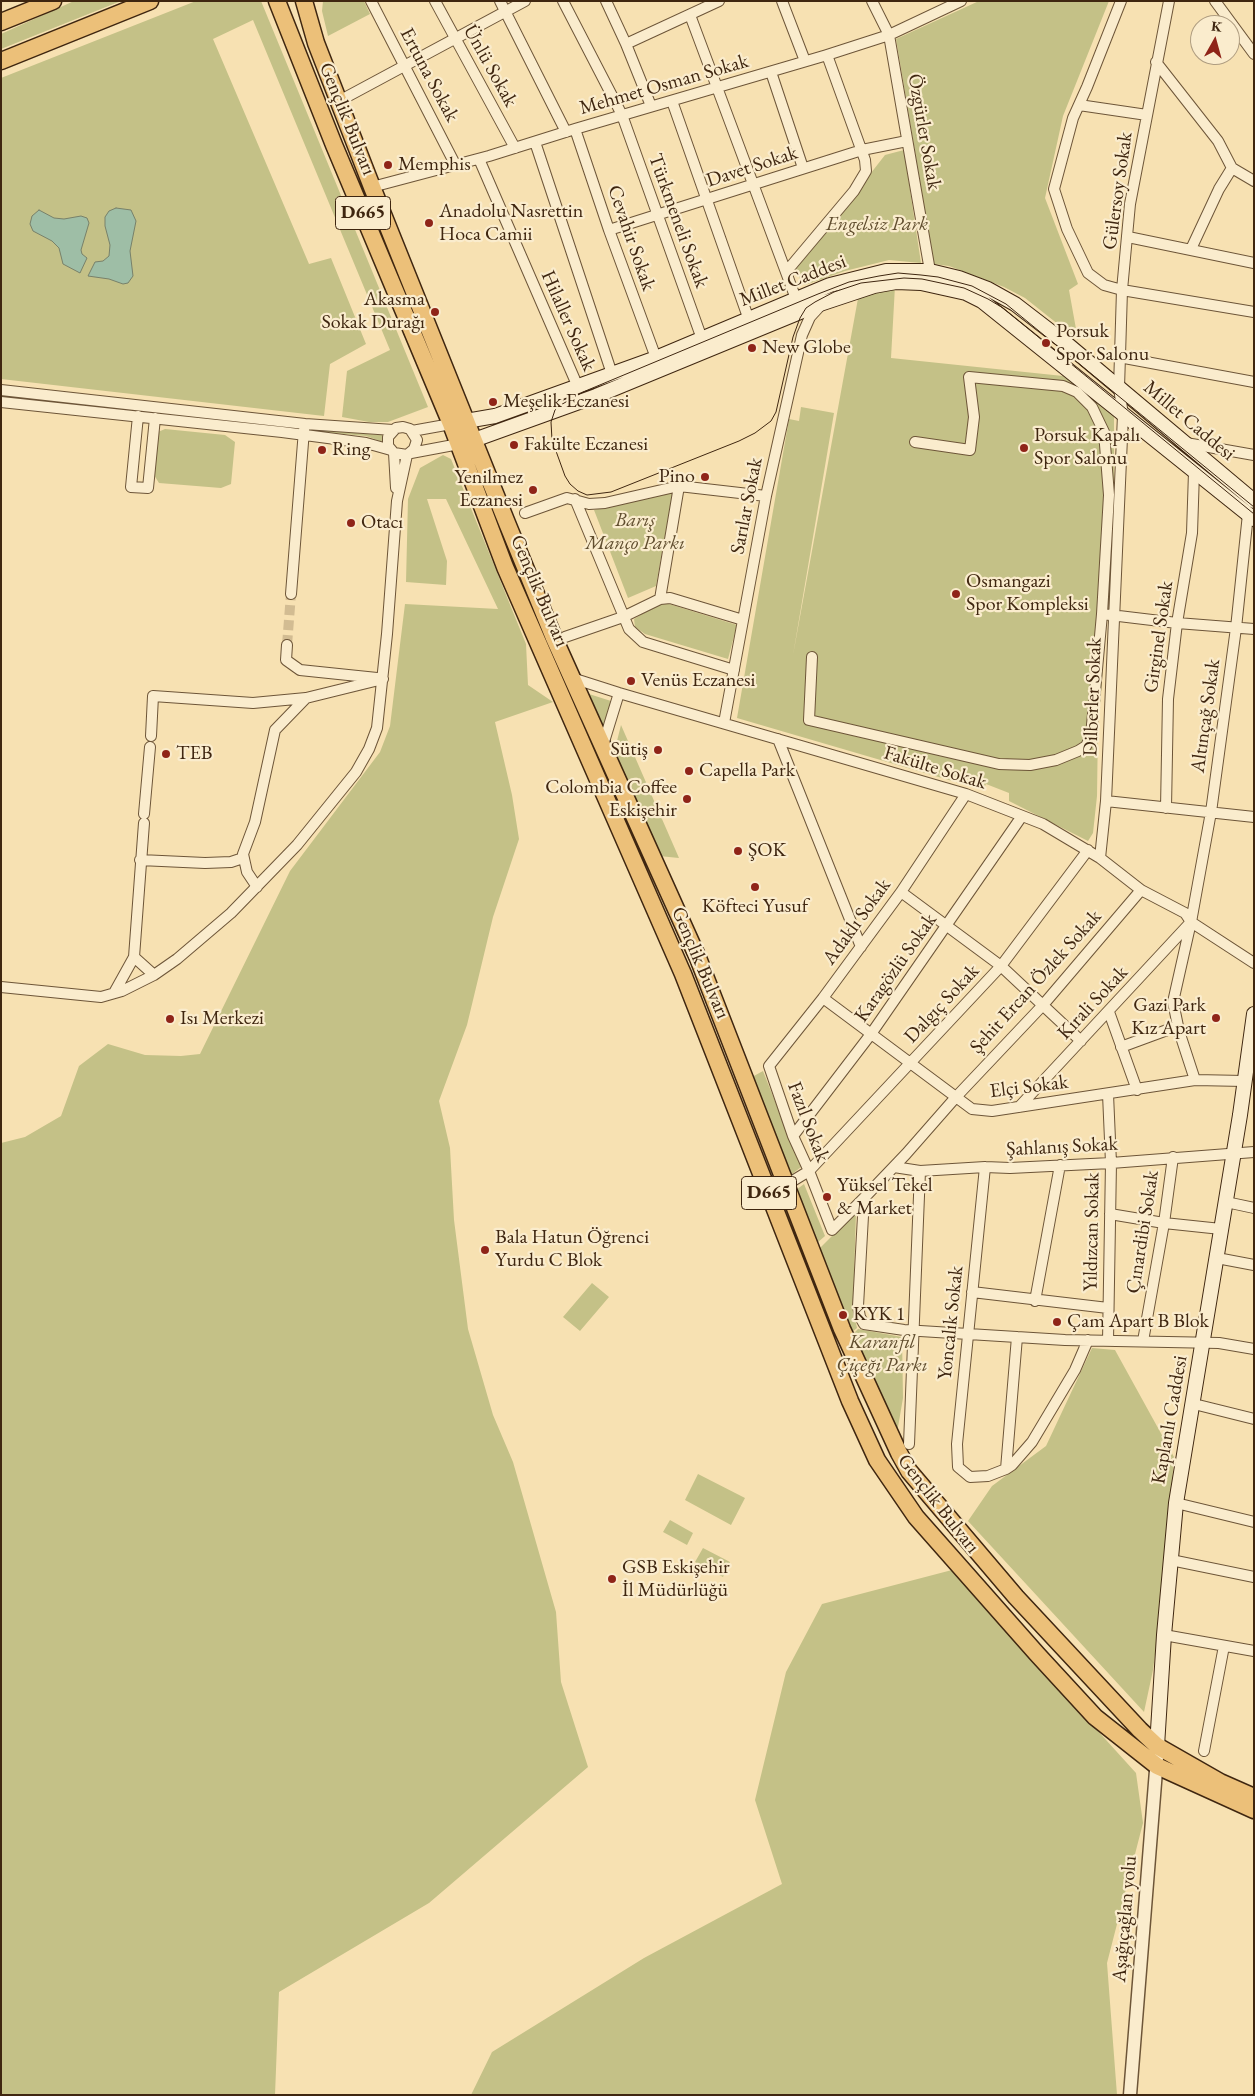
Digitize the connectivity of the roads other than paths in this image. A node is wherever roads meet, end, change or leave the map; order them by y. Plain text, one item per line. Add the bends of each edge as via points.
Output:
1 (52, 1) edge
2 (150, 1) edge
3 (277, 1) edge
4 (304, 1) edge
5 (316, 1) edge
6 (370, 1) edge
7 (435, 1) edge
8 (500, 1) edge
9 (525, 1) edge
10 (563, 1) edge
11 (606, 1) edge
12 (719, 1) edge
13 (782, 1) edge
14 (872, 1) edge
15 (961, 1) edge
16 (1121, 1) edge
17 (1169, 1) edge
18 (1214, 1) edge
19 (505, 12) junction
20 (690, 15) junction
21 (1, 22) edge
22 (889, 35) junction
23 (454, 39) junction
24 (316, 43) junction
25 (626, 44) junction
26 (1254, 54) edge
27 (828, 55) junction
28 (1, 61) edge
29 (805, 61) junction
30 (1156, 62) junction
31 (404, 67) junction
32 (771, 72) junction
33 (718, 87) junction
34 (339, 101) junction
35 (672, 101) junction
36 (1079, 105) junction
37 (651, 106) junction
38 (622, 115) junction
39 (1147, 115) junction
40 (571, 130) junction
41 (906, 141) junction
42 (536, 142) junction
43 (515, 148) junction
44 (862, 150) junction
45 (479, 159) junction
46 (456, 166) junction
47 (803, 168) junction
48 (1232, 168) junction
49 (1254, 181) edge
50 (755, 184) junction
51 (372, 187) junction
52 (705, 200) junction
53 (657, 216) junction
54 (609, 230) junction
55 (1128, 237) junction
56 (1191, 249) junction
57 (1254, 263) edge
58 (930, 271) junction
59 (786, 272) junction
60 (1122, 290) junction
61 (796, 299) junction
62 (823, 303) junction
63 (1254, 312) edge
64 (749, 320) junction
65 (702, 339) junction
66 (1119, 357) junction
67 (656, 358) junction
68 (612, 374) junction
69 (1254, 382) edge
70 (578, 387) junction
71 (1119, 388) junction
72 (1, 390) edge
73 (1, 402) edge
74 (147, 406) junction
75 (1123, 416) junction
76 (146, 417) junction
77 (458, 423) junction
78 (305, 424) junction
79 (393, 430) junction
80 (412, 431) junction
81 (304, 435) junction
82 (466, 442) junction
83 (916, 442) dead end
84 (1183, 442) junction
85 (392, 452) junction
86 (409, 454) junction
87 (1254, 455) edge
88 (1194, 472) junction
89 (679, 486) junction
90 (766, 496) junction
91 (575, 499) junction
92 (398, 501) junction
93 (1254, 501) edge
94 (525, 513) dead end
95 (1251, 516) edge
96 (291, 594) tunnel mouth
97 (660, 599) junction
98 (1102, 614) junction
99 (1114, 615) junction
100 (623, 616) junction
101 (743, 620) junction
102 (1177, 624) junction
103 (1236, 628) junction
104 (1254, 629) edge
105 (565, 637) dead end
106 (287, 646) tunnel mouth
107 (812, 657) dead end
108 (734, 670) junction
109 (572, 678) junction
110 (383, 679) junction
111 (619, 693) junction
112 (306, 698) junction
113 (724, 723) junction
114 (778, 739) junction
115 (603, 745) junction
116 (966, 794) junction
117 (1106, 801) junction
118 (1166, 808) junction
119 (1211, 812) junction
120 (1022, 816) junction
121 (1254, 817) edge
122 (1088, 850) junction
123 (243, 858) junction
124 (1100, 858) junction
125 (140, 860) junction
126 (258, 887) junction
127 (1141, 890) junction
128 (901, 892) junction
129 (1191, 922) junction
130 (947, 926) junction
131 (861, 947) junction
132 (134, 957) junction
133 (1254, 963) edge
134 (1001, 966) junction
135 (154, 975) junction
136 (1, 986) edge
137 (114, 993) junction
138 (823, 998) junction
139 (1043, 1004) junction
140 (1109, 1012) junction
141 (1254, 1014) edge
142 (1178, 1026) junction
143 (871, 1034) junction
144 (1082, 1041) junction
145 (1121, 1047) junction
146 (912, 1064) junction
147 (769, 1066) joint
148 (1250, 1067) edge
149 (1195, 1080) junction
150 (1244, 1082) junction
151 (1137, 1090) junction
152 (1108, 1094) junction
153 (956, 1097) junction
154 (1019, 1107) junction
155 (793, 1136) junction
156 (1254, 1152) edge
157 (1233, 1153) junction
158 (1173, 1157) junction
159 (1111, 1163) junction
160 (1060, 1165) junction
161 (894, 1166) junction
162 (985, 1167) junction
163 (809, 1171) junction
164 (920, 1171) junction
165 (786, 1185) junction
166 (864, 1198) junction
167 (1226, 1202) junction
168 (1254, 1208) edge
169 (1110, 1214) junction
170 (1164, 1223) junction
171 (1221, 1229) junction
172 (1217, 1258) junction
173 (1254, 1265) edge
174 (972, 1292) junction
175 (1035, 1301) junction
176 (1108, 1308) junction
177 (914, 1331) junction
178 (967, 1333) junction
179 (1017, 1337) junction
180 (1088, 1340) junction
181 (1108, 1340) junction
182 (1143, 1341) junction
183 (1203, 1343) junction
184 (1254, 1350) edge
185 (1194, 1404) junction
186 (1254, 1419) edge
187 (909, 1444) dead end
188 (1006, 1469) junction
189 (1176, 1503) junction
190 (1254, 1522) edge
191 (1171, 1560) junction
192 (1254, 1577) edge
193 (1164, 1635) junction
194 (1224, 1646) junction
195 (1254, 1651) edge
196 (1157, 1746) junction
197 (1204, 1751) dead end
198 (1156, 1766) junction
199 (1254, 1797) edge
200 (1254, 1810) edge
201 (1130, 2095) edge

1 - 21 highway
2 - 28 highway
3 - 77 highway, Gençlik Bulvarı / D665 via 334,145
4 - 24 highway, Gençlik Bulvarı / D665
5 - 24 highway
6 - 31 street, Ertuna Sokak
7 - 23 street, Ünlü Sokak
8 - 19 street, Cevahir Sokak
9 - 19 street
10 - 38 street, Türkmeneli Sokak
11 - 25 street
12 - 20 street
13 - 29 street
14 - 22 street, Özgürler Sokak
15 - 22 street, Mehmet Osman Sokak
16 - 36 street
17 - 30 street, Gülersoy Sokak
18 - 26 street
19 - 23 street
19 - 40 street, Cevahir Sokak
20 - 25 street
20 - 33 street
22 - 27 street, Mehmet Osman Sokak
22 - 41 street, Özgürler Sokak
23 - 31 street
23 - 43 street, Ünlü Sokak
24 - 34 highway, Gençlik Bulvarı / D665
25 - 37 street
27 - 29 street, Mehmet Osman Sokak
27 - 44 street
29 - 32 street, Mehmet Osman Sokak
30 - 39 street, Gülersoy Sokak
30 - 48 street via 1218,141
31 - 34 street
31 - 46 street, Ertuna Sokak
32 - 33 street, Mehmet Osman Sokak
32 - 47 street
33 - 35 street, Mehmet Osman Sokak
33 - 50 street
34 - 51 highway, Gençlik Bulvarı / D665
35 - 37 street, Mehmet Osman Sokak
35 - 52 street
36 - 39 street
36 - 60 street via 1054,189 1067,229 1088,273 1104,285
37 - 38 street, Mehmet Osman Sokak
38 - 40 street, Mehmet Osman Sokak
38 - 53 street, Türkmeneli Sokak
39 - 55 street, Gülersoy Sokak via 1130,204
40 - 42 street, Mehmet Osman Sokak
40 - 54 street, Cevahir Sokak
41 - 44 street, Davet Sokak
41 - 58 street, Özgürler Sokak
42 - 43 street, Mehmet Osman Sokak
42 - 68 street
43 - 45 street, Mehmet Osman Sokak
44 - 47 street, Davet Sokak
44 - 59 street via 866,171 857,186
45 - 46 street, Mehmet Osman Sokak
45 - 70 street, Hilaller Sokak
46 - 51 street, Mehmet Osman Sokak
47 - 50 street, Davet Sokak
48 - 49 street
48 - 56 street
50 - 52 street, Davet Sokak
50 - 59 street
51 - 77 highway, Gençlik Bulvarı / D665
52 - 53 street, Davet Sokak
52 - 64 street
53 - 54 street, Davet Sokak
53 - 65 street, Türkmeneli Sokak
54 - 67 street, Cevahir Sokak
55 - 56 street
55 - 60 street, Gülersoy Sokak
56 - 57 street
58 - 61 main road, Millet Caddesi via 863,275
58 - 71 main road, Millet Caddesi via 988,289 1015,304
59 - 61 street
60 - 63 street
60 - 66 street, Gülersoy Sokak
61 - 64 main road, Millet Caddesi
62 - 75 main road, Millet Caddesi via 896,282 921,283 966,293 997,312
62 - 82 main road, Millet Caddesi via 596,396
62 - 90 street, Sarılar Sokak via 810,316 802,334
64 - 65 main road, Millet Caddesi
65 - 67 main road, Millet Caddesi
66 - 69 street
66 - 71 street, Gülersoy Sokak
67 - 68 main road, Millet Caddesi
68 - 70 main road, Millet Caddesi
70 - 77 main road, Millet Caddesi via 495,416
71 - 75 street, Dilberler Sokak
71 - 84 main road, Millet Caddesi
72 - 74 street
73 - 76 street
74 - 76 street
74 - 78 street
75 - 88 main road, Millet Caddesi
75 - 99 street, Dilberler Sokak
76 - 76 street via 131,487 148,488
76 - 81 street
77 - 80 street
77 - 82 highway, Gençlik Bulvarı
78 - 79 street
78 - 81 street
79 - 80 street via 403,427
79 - 85 street via 388,442
80 - 86 street via 416,445
81 - 85 street via 366,443
81 - 96 street
82 - 86 street
82 - 109 highway, Gençlik Bulvarı / D665
82 - 198 highway, Gençlik Bulvarı / D665 via 505,567 683,974 847,1392 877,1460 916,1517 1037,1654 1095,1717
83 - 98 street via 970,450 974,417 970,378 1063,386 1077,392 1092,407 1104,432 1109,495
84 - 87 street
84 - 93 main road, Millet Caddesi
85 - 86 street
85 - 92 street
86 - 92 street
88 - 95 main road, Millet Caddesi
88 - 102 street, Girginel Sokak via 1192,533
89 - 90 street
89 - 91 street via 605,503 589,504
89 - 97 street
90 - 101 street, Sarılar Sokak
91 - 94 street via 557,500
91 - 100 street
92 - 110 street
95 - 103 street, Altınçağ Sokak
97 - 100 street
97 - 101 street via 670,598
98 - 99 street
98 - 107 street via 1091,736 1086,746 1078,751 1056,760 1030,764 999,764 809,720
99 - 102 street
99 - 117 street, Dilberler Sokak
100 - 105 street
100 - 108 street via 629,629 643,642
101 - 108 street, Sarılar Sokak
102 - 103 street
102 - 118 street, Girginel Sokak via 1168,699
103 - 104 street
103 - 119 street, Altınçağ Sokak
106 - 110 street via 286,660 300,670
108 - 113 street, Sarılar Sokak
109 - 111 street, Fakülte Sokak
109 - 115 highway, Gençlik Bulvarı / D665
110 - 112 street
110 - 126 street via 377,728 356,772
111 - 113 street, Fakülte Sokak
111 - 115 street
112 - 123 street via 275,730 255,822
112 - 125 street via 254,703 153,696
113 - 114 street, Fakülte Sokak
114 - 116 street, Fakülte Sokak
114 - 131 street
115 - 165 highway, Gençlik Bulvarı / D665 via 698,958
116 - 120 street, Fakülte Sokak
116 - 128 street, Adaklı Sokak
117 - 118 street
117 - 124 street, Dilberler Sokak
118 - 119 street
119 - 121 street
119 - 129 street, Altınçağ Sokak
120 - 122 street, Fakülte Sokak via 1043,824
120 - 130 street, Karagözlü Sokak
122 - 124 street, Fakülte Sokak
122 - 134 street, Dalgıç Sokak
123 - 125 street via 205,863
123 - 126 street via 247,872
124 - 127 street, Fakülte Sokak
125 - 132 street
126 - 135 street via 203,937
127 - 129 street, Fakülte Sokak via 1185,913
127 - 139 street, Şehit Ercan Özlek Sokak
128 - 130 street
128 - 131 street, Adaklı Sokak
129 - 133 street, Fakülte Sokak
129 - 140 street, Kırali Sokak
129 - 142 street, Altınçağ Sokak via 1173,1002
130 - 134 street
130 - 143 street, Karagözlü Sokak
131 - 138 street, Adaklı Sokak
132 - 135 street
132 - 137 street
134 - 139 street
134 - 146 street, Dalgıç Sokak
135 - 137 street
136 - 137 street via 101,997
138 - 143 street, Elçi Sokak
138 - 147 street, Adaklı Sokak
139 - 144 street
139 - 153 street, Şehit Ercan Özlek Sokak
140 - 144 street, Kırali Sokak
140 - 145 street
141 - 148 main road, Kaplanlı Caddesi
142 - 145 street
142 - 149 street, Altınçağ Sokak
143 - 146 street, Elçi Sokak
143 - 155 street, Karagözlü Sokak
144 - 154 street, Kırali Sokak
145 - 151 street
146 - 153 street, Elçi Sokak
146 - 163 street, Dalgıç Sokak
147 - 155 street, Fazıl Sokak
148 - 150 main road, Kaplanlı Caddesi
149 - 150 street, Elçi Sokak
149 - 151 street, Elçi Sokak
150 - 157 main road, Kaplanlı Caddesi
151 - 152 street, Elçi Sokak
152 - 154 street, Elçi Sokak
152 - 159 street, Yıldızcan Sokak
153 - 154 street, Elçi Sokak via 972,1109 992,1112
153 - 161 street
155 - 163 street, Fazıl Sokak
156 - 157 street, Şahlanış Sokak
157 - 158 street, Şahlanış Sokak
157 - 167 main road, Kaplanlı Caddesi
158 - 159 street, Şahlanış Sokak
158 - 170 street, Çınardibi Sokak
159 - 160 street, Şahlanış Sokak
159 - 169 street, Yıldızcan Sokak
160 - 162 street, Şahlanış Sokak
160 - 175 street
161 - 164 street, Şahlanış Sokak
161 - 166 street
162 - 164 street, Şahlanış Sokak
162 - 174 street, Yoncalık Sokak
163 - 165 street, Dalgıç Sokak
163 - 166 street, Fazıl Sokak via 832,1230
164 - 177 street
165 - 196 highway, Gençlik Bulvarı / D665 via 842,1329 909,1471 1016,1597
166 - 177 street via 860,1317 864,1324
167 - 168 street
167 - 171 main road, Kaplanlı Caddesi
169 - 170 street
169 - 176 street, Yıldızcan Sokak
170 - 171 street
170 - 182 street, Çınardibi Sokak
171 - 172 main road, Kaplanlı Caddesi
172 - 173 street
172 - 183 main road, Kaplanlı Caddesi
174 - 175 street
174 - 178 street, Yoncalık Sokak
175 - 176 street
176 - 181 street, Yıldızcan Sokak
177 - 178 street
177 - 187 street
178 - 179 street
178 - 188 street, Yoncalık Sokak via 958,1466 970,1477 988,1476
179 - 180 street
179 - 188 street
180 - 181 street
180 - 188 street via 1075,1370 1032,1442
181 - 182 street
182 - 183 street
183 - 184 street
183 - 185 main road, Kaplanlı Caddesi
185 - 186 street
185 - 189 main road, Kaplanlı Caddesi
189 - 190 street
189 - 191 main road, Kaplanlı Caddesi
191 - 192 street
191 - 193 main road, Kaplanlı Caddesi
193 - 194 street
193 - 196 main road, Kaplanlı Caddesi
194 - 195 street
194 - 197 street
196 - 198 street, Aşağıçağlan yolu
196 - 199 highway, Gençlik Bulvarı / D665 via 1220,1782
198 - 200 highway, Gençlik Bulvarı / D665
198 - 201 street, Aşağıçağlan yolu

